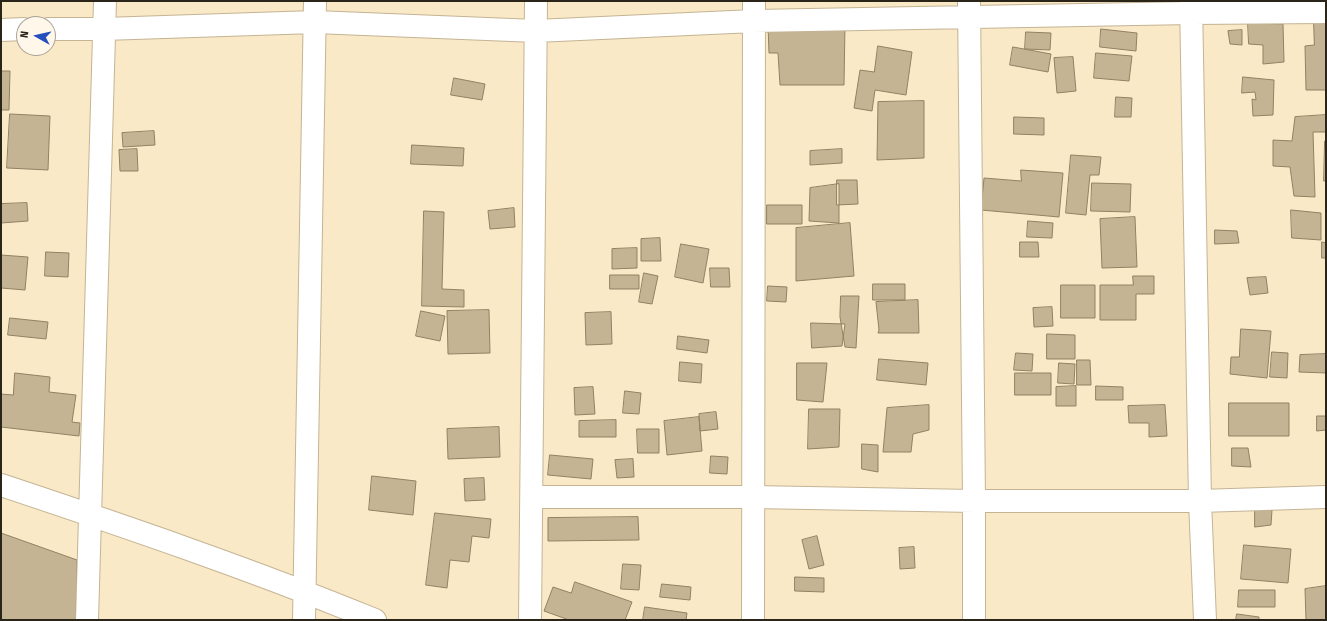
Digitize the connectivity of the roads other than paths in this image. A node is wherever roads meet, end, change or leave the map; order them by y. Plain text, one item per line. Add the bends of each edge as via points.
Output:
1 (105, 1) edge
2 (315, 1) edge
3 (536, 1) edge
4 (1191, 7) edge
5 (969, 9) edge
6 (754, 11) edge
7 (1326, 12) edge
8 (315, 22) junction
9 (16, 29) edge
10 (56, 29) edge
11 (104, 29) junction
12 (1, 30) edge
13 (536, 31) junction
14 (1, 485) edge
15 (532, 497) junction
16 (753, 497) junction
17 (1326, 497) edge
18 (974, 501) junction
19 (1200, 501) junction
20 (89, 514) junction
21 (305, 591) junction
22 (87, 620) edge
23 (304, 620) edge
24 (375, 620) edge
25 (530, 620) edge
26 (753, 620) edge
27 (974, 620) edge
28 (1205, 620) edge

1 - 11 street
2 - 8 street
3 - 13 street
4 - 5 street
4 - 7 street
4 - 19 street
5 - 6 street
5 - 18 street
6 - 13 street
6 - 16 street
8 - 11 street
8 - 13 street
8 - 21 street
9 - 12 street
10 - 11 street
11 - 20 street
13 - 15 street
14 - 20 street
15 - 16 street
15 - 25 street
16 - 18 street
16 - 26 street
17 - 19 street
18 - 19 street
18 - 27 street
19 - 28 street
20 - 21 street
20 - 22 street
21 - 23 street
21 - 24 street

